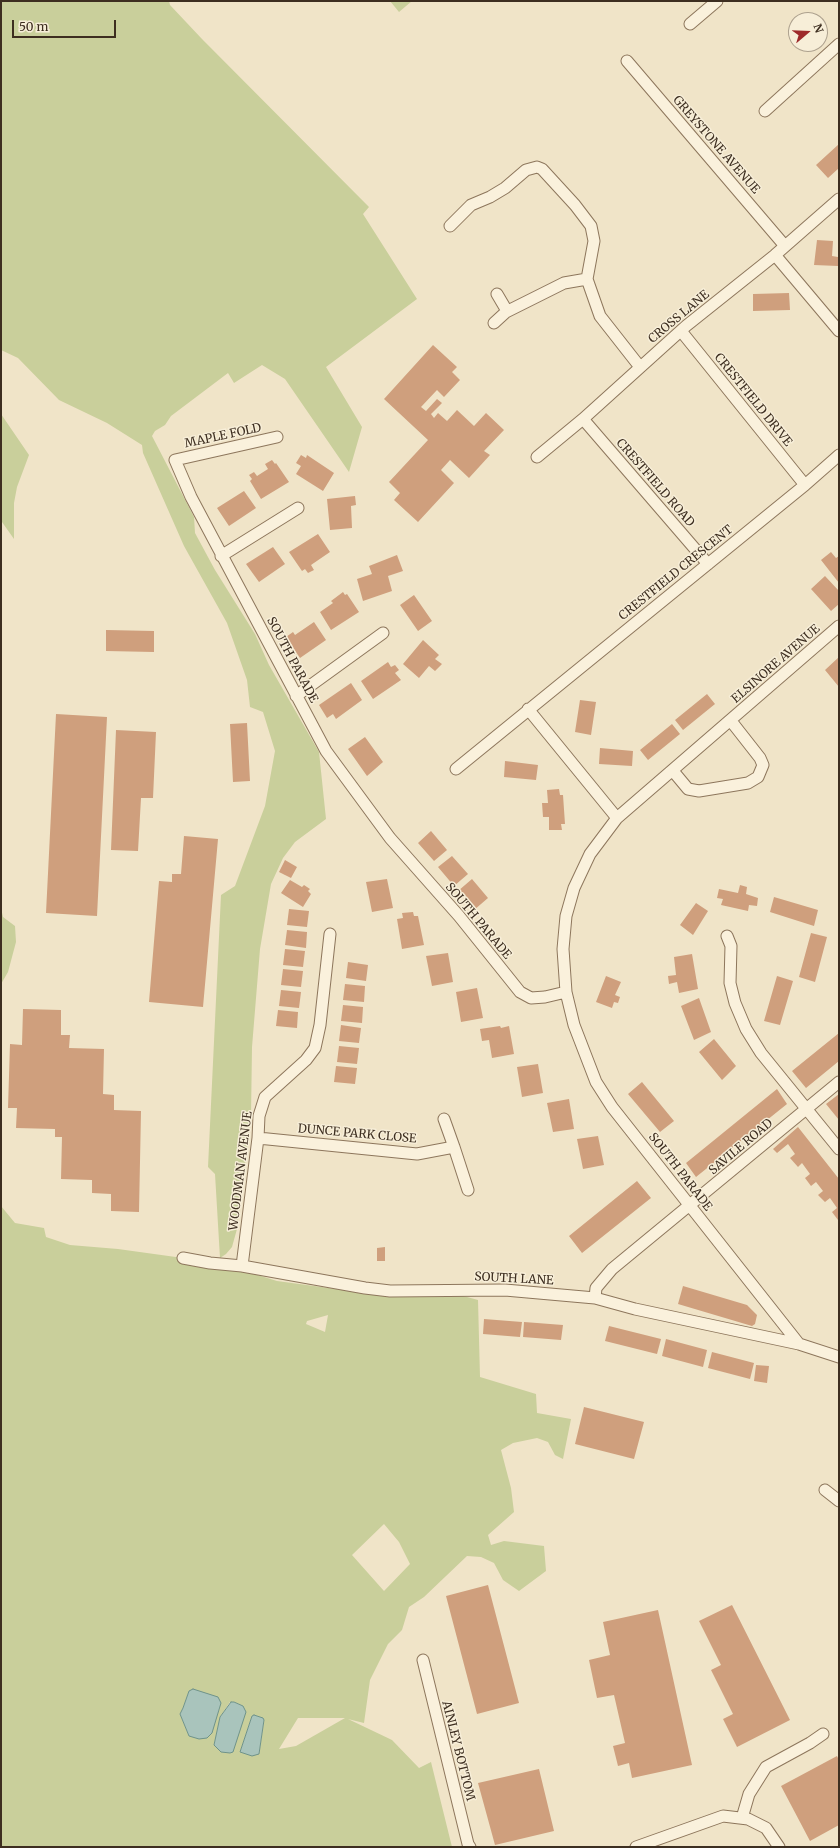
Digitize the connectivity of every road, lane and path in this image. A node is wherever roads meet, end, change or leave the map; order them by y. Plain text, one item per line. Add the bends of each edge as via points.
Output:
1 (717, 1) edge
2 (690, 24) dead end
3 (839, 44) edge
4 (627, 61) dead end
5 (765, 111) dead end
6 (839, 199) edge
7 (450, 226) dead end
8 (785, 246) junction
9 (775, 255) junction
10 (587, 279) junction
11 (497, 294) dead end
12 (507, 311) junction
13 (494, 323) dead end
14 (681, 331) junction
15 (839, 331) edge
16 (640, 367) junction
17 (583, 419) junction
18 (277, 437) dead end
19 (839, 455) edge
20 (537, 457) dead end
21 (175, 460) joint
22 (805, 485) junction
23 (298, 508) dead end
24 (221, 556) junction
25 (708, 564) junction
26 (839, 626) edge
27 (384, 633) dead end
28 (296, 696) junction
29 (528, 709) junction
30 (731, 721) junction
31 (456, 769) dead end
32 (672, 771) junction
33 (617, 818) junction
34 (330, 934) dead end
35 (727, 936) dead end
36 (566, 992) junction
37 (839, 1082) edge
38 (807, 1109) junction
39 (444, 1119) dead end
40 (258, 1138) junction
41 (454, 1148) junction
42 (839, 1149) edge
43 (468, 1190) dead end
44 (690, 1206) junction
45 (183, 1258) dead end
46 (242, 1266) junction
47 (595, 1298) junction
48 (799, 1344) junction
49 (839, 1357) edge
50 (825, 1490) dead end
51 (838, 1499) edge
52 (423, 1660) dead end
53 (822, 1734) dead end
54 (742, 1818) junction
55 (470, 1847) edge
56 (636, 1847) edge
57 (779, 1847) edge

1 - 2 street
3 - 5 street
4 - 8 street, GREYSTONE AVENUE
6 - 8 street, CROSS LANE
7 - 10 street via 471,205 505,188 526,170 542,169 575,205 590,226 594,241
8 - 9 street, CROSS LANE
9 - 14 street, CROSS LANE
9 - 15 street
10 - 12 street via 564,282
10 - 16 street via 600,316
11 - 12 street
12 - 13 street
14 - 16 street, CROSS LANE
14 - 22 street, CRESTFIELD DRIVE
16 - 17 street, CROSS LANE
17 - 20 street, CROSS LANE
17 - 25 street, CRESTFIELD ROAD
18 - 21 street, MAPLE FOLD
19 - 22 street, CRESTFIELD CRESCENT
21 - 24 street, SOUTH PARADE
22 - 25 street, CRESTFIELD CRESCENT
23 - 24 street
24 - 28 street, SOUTH PARADE
25 - 29 street, CRESTFIELD CRESCENT
26 - 30 street, ELSINORE AVENUE
27 - 28 street
28 - 36 street, SOUTH PARADE via 326,752 390,838 459,916 520,992 531,998 545,998
29 - 31 street, CRESTFIELD CRESCENT
29 - 33 street
30 - 32 street, ELSINORE AVENUE
30 - 32 street, ELSINORE AVENUE via 760,758 763,765 758,777 748,783 699,791 688,789
32 - 33 street, ELSINORE AVENUE
33 - 36 street, ELSINORE AVENUE via 590,854 574,888 566,916 563,949
34 - 40 street, WOODMAN AVENUE via 315,1048 306,1060 265,1097 259,1116
35 - 38 street via 731,946 730,983 746,1029 761,1053
36 - 44 street, SOUTH PARADE via 583,1054 596,1082 612,1107
37 - 38 street, SAVILE ROAD
38 - 42 street
38 - 44 street, SAVILE ROAD
39 - 41 street
40 - 41 street, DUNCE PARK CLOSE via 417,1154
40 - 46 street, WOODMAN AVENUE
41 - 43 street
44 - 47 street, SAVILE ROAD via 612,1270 596,1288
44 - 48 street, SOUTH PARADE
45 - 46 street, SOUTH LANE
46 - 47 street, SOUTH LANE via 390,1291 505,1290
47 - 48 street, SOUTH LANE
48 - 49 street, SOUTH LANE
50 - 51 street
52 - 55 street, AINLEY BOTTOM
53 - 54 street via 766,1767 749,1794
54 - 56 street via 722,1816
54 - 57 street via 766,1828

